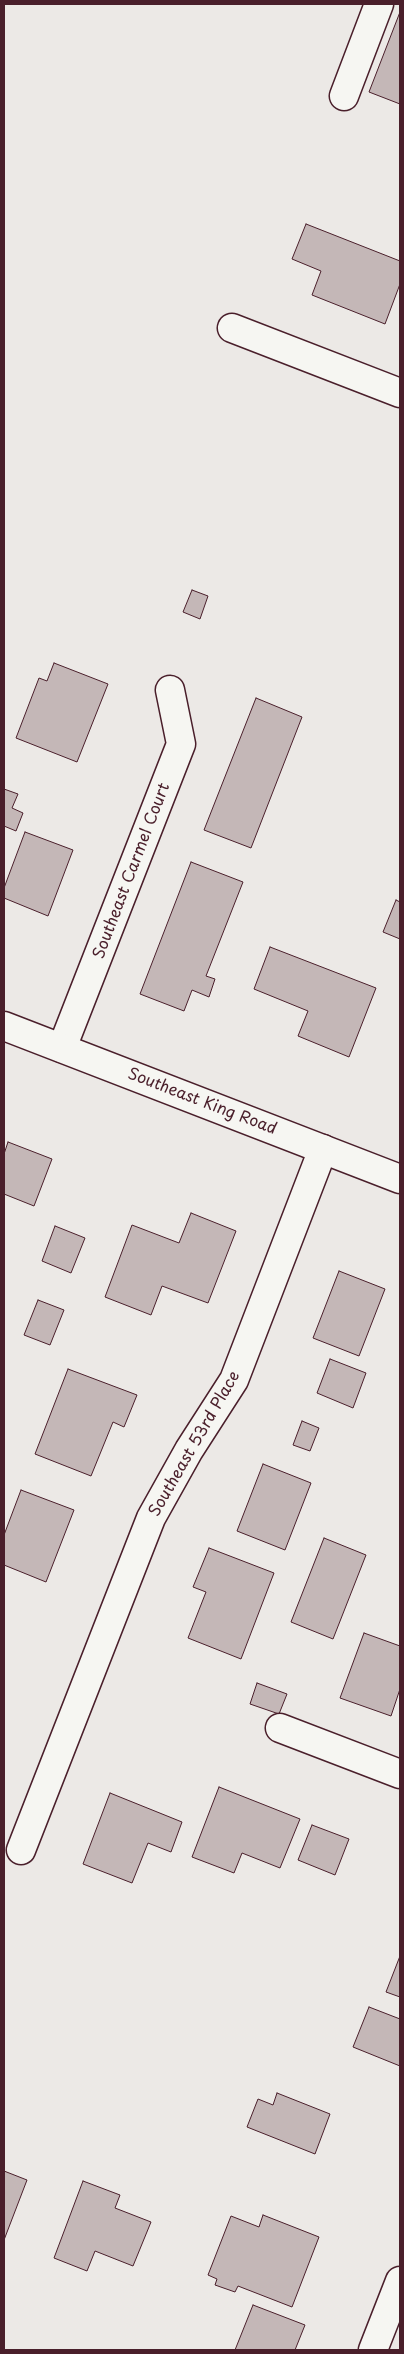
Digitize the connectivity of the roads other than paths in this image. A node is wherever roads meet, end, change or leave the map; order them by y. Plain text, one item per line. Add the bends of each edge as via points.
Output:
1 (379, 4) edge
2 (344, 96) dead end
3 (232, 328) dead end
4 (400, 393) edge
5 (170, 690) dead end
6 (4, 1026) edge
7 (62, 1048) junction
8 (323, 1149) junction
9 (400, 1178) edge
10 (280, 1728) dead end
11 (400, 1774) edge
12 (21, 1850) dead end
13 (400, 2281) edge
14 (373, 2350) edge

1 - 2 street
3 - 4 street
5 - 7 street, Southeast Carmel Court via 181,744
6 - 7 street, Southeast King Road
7 - 8 street, Southeast King Road
8 - 9 street, Southeast King Road
8 - 12 street, Southeast 53rd Place via 234,1380 189,1450 152,1518
10 - 11 street
13 - 14 street

